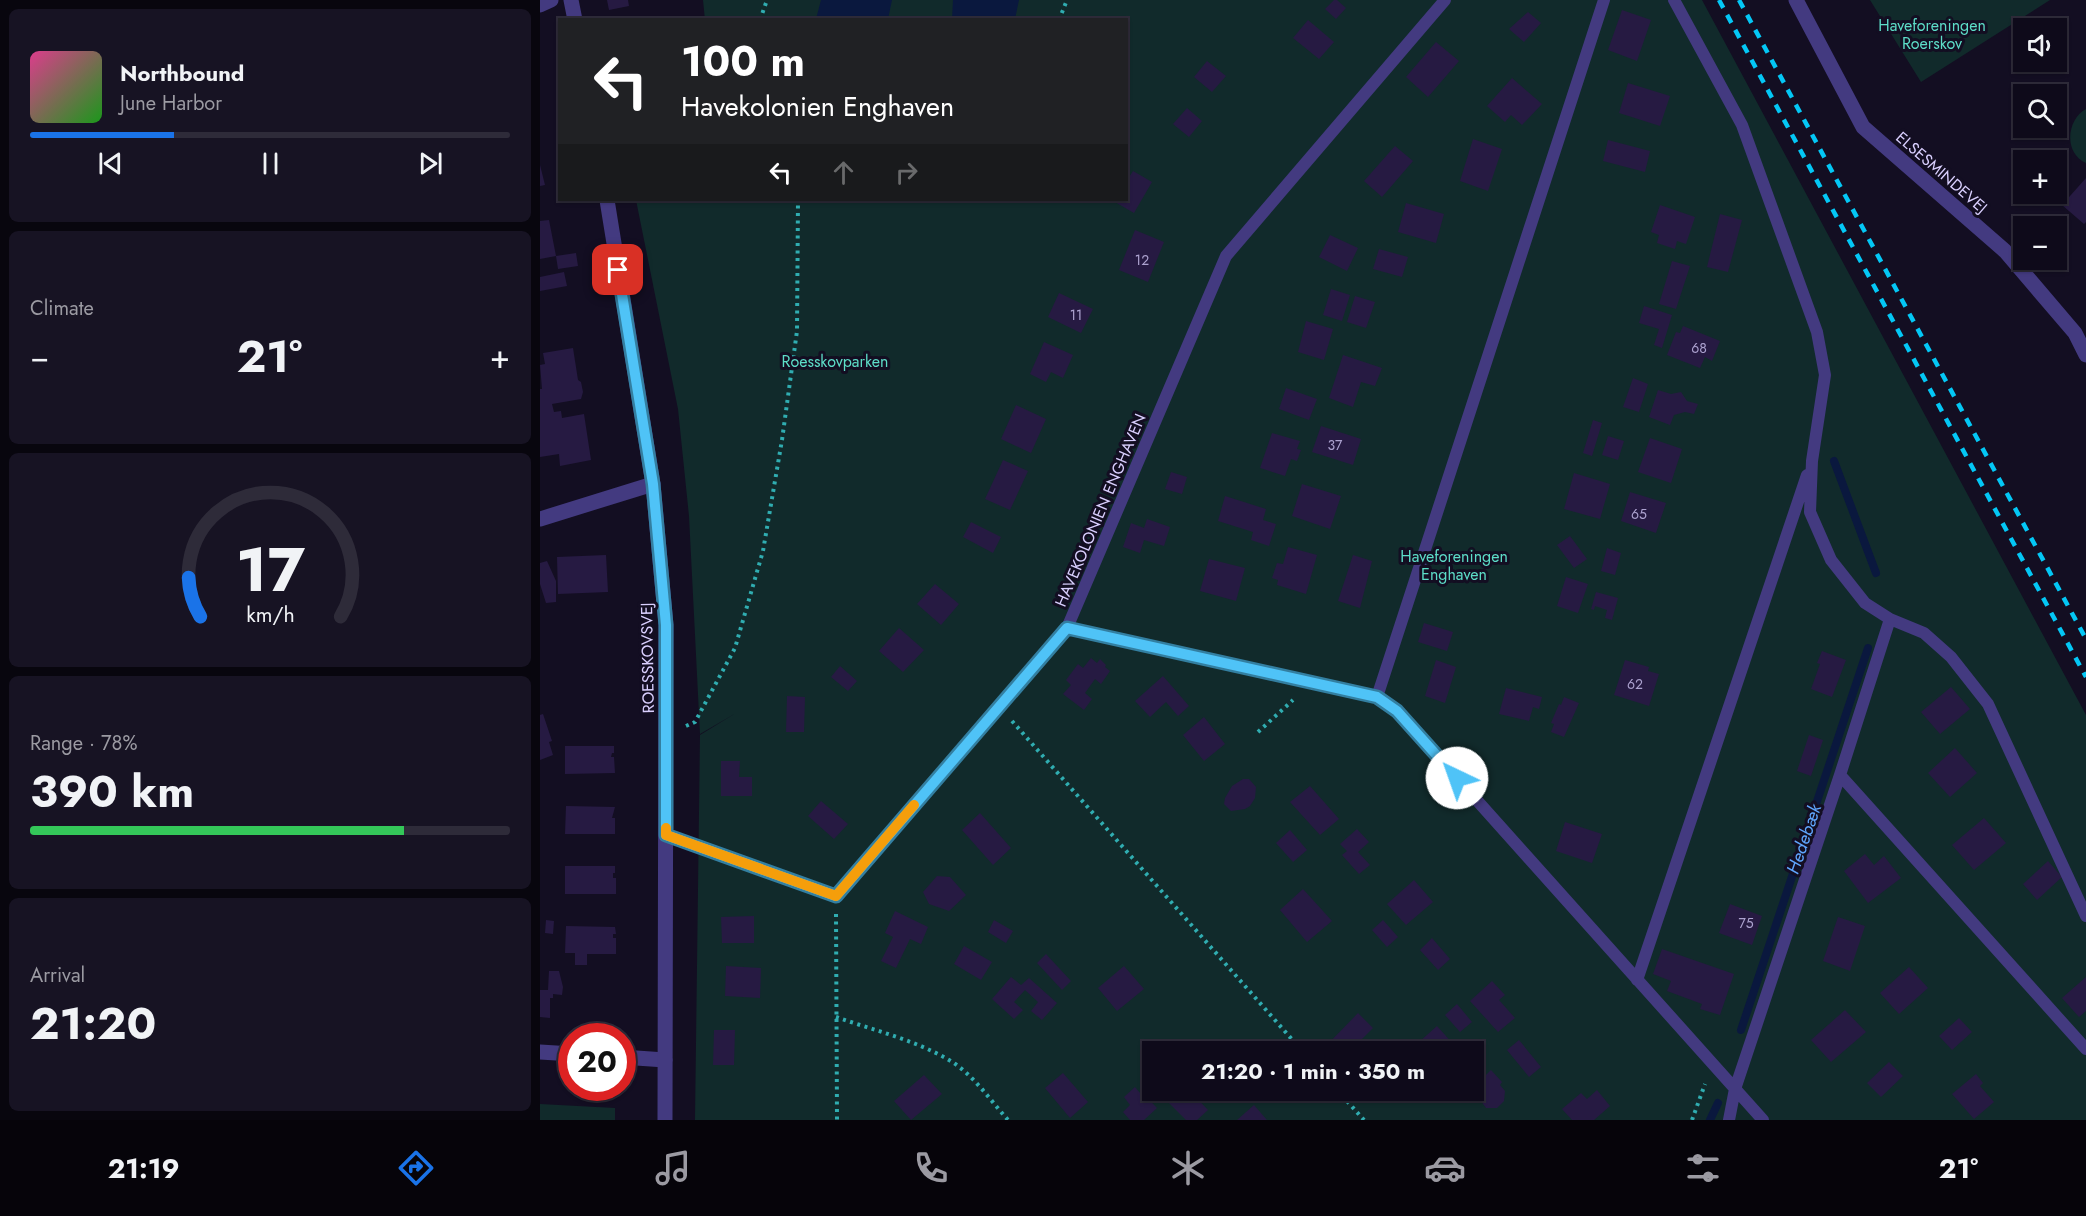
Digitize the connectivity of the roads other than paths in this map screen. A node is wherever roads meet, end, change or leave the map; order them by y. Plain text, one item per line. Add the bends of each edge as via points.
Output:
1 (551, 0) edge
2 (571, 0) edge
3 (1445, 0) edge
4 (1604, 0) edge
5 (1674, 0) edge
6 (1796, 0) edge
7 (540, 5) edge
8 (575, 18) edge
9 (607, 201) edge
10 (2086, 355) edge
11 (1812, 461) junction
12 (653, 484) junction
13 (540, 519) edge
14 (1890, 619) junction
15 (1067, 628) junction
16 (1377, 697) junction
17 (1840, 775) junction
18 (666, 835) junction
19 (2086, 916) edge
20 (1637, 980) junction
21 (2086, 1049) edge
22 (540, 1052) edge
23 (558, 1053) edge
24 (636, 1058) edge
25 (665, 1060) junction
26 (1735, 1089) junction
27 (665, 1120) edge
28 (1729, 1120) edge
29 (1763, 1120) edge

1 - 7 street
2 - 8 street
3 - 15 lane, HAVEKOLONIEN ENGHAVEN via 1226,256
4 - 16 lane
5 - 11 lane via 1742,125 1817,332 1825,375
6 - 10 street, ELSESMINDEVEJ via 1863,127 2005,251 2075,333
9 - 12 street, ROESSKOVSVEJ
11 - 14 lane via 1810,512 1832,560 1864,603
11 - 20 lane
12 - 13 street
12 - 18 street, ROESSKOVSVEJ via 666,625
14 - 17 lane
14 - 19 lane via 1924,633 1951,657 1988,704
15 - 16 lane
15 - 18 lane, HAVEKOLONIEN ENGHAVEN via 836,896
16 - 20 lane via 1397,711
17 - 21 lane
17 - 26 lane
18 - 25 street, ROESSKOVSVEJ
20 - 26 lane
22 - 23 street
24 - 25 street
25 - 27 street, ROESSKOVSVEJ
26 - 28 lane
26 - 29 lane

